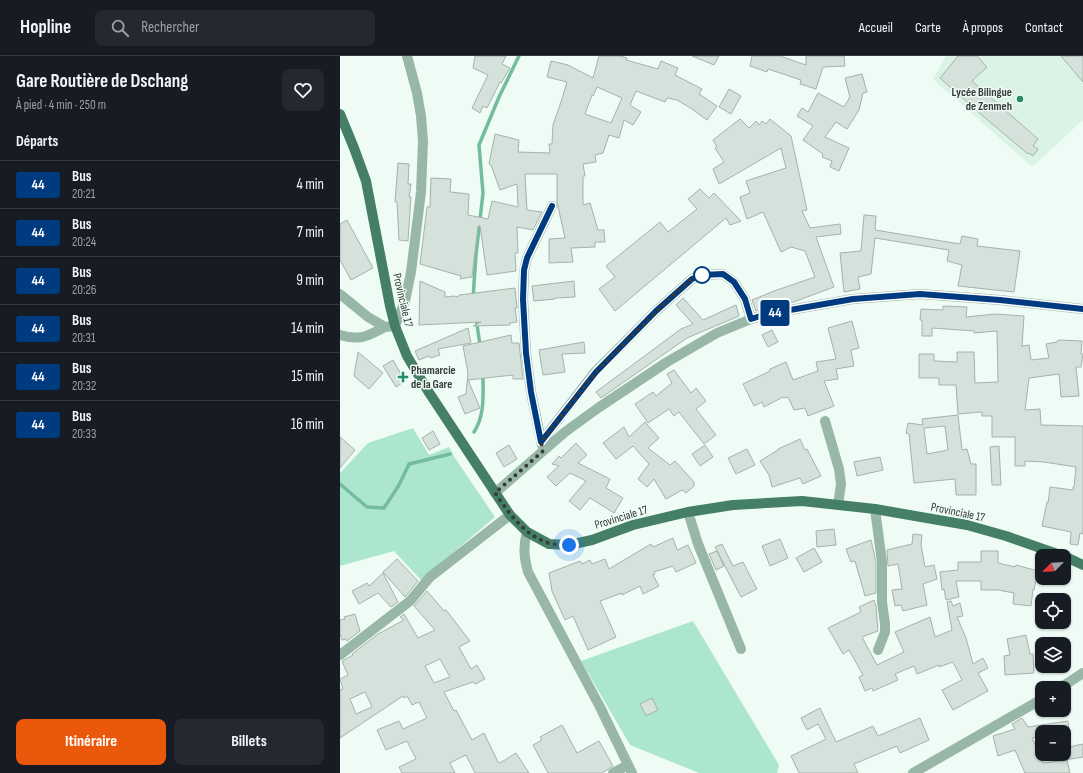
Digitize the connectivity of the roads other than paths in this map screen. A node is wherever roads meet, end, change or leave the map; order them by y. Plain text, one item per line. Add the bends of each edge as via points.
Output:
1 (407, 56) edge
2 (340, 114) edge
3 (552, 206) dead end
4 (340, 294) edge
5 (1083, 309) edge
6 (751, 319) junction
7 (390, 327) junction
8 (340, 335) edge
9 (825, 421) dead end
10 (542, 446) junction
11 (495, 493) junction
12 (838, 505) junction
13 (875, 509) junction
14 (688, 512) junction
15 (510, 515) junction
16 (527, 532) junction
17 (1043, 549) edge
18 (1071, 560) edge
19 (1083, 565) edge
20 (741, 649) dead end
21 (878, 650) dead end
22 (340, 655) edge
23 (1083, 673) edge
24 (1071, 681) edge
25 (1035, 703) edge
26 (630, 769) edge
27 (613, 773) edge
28 (913, 773) edge

1 - 7 street via 421,116 421,192 405,301
2 - 7 main road, Provinciale 17 via 366,181 390,306
3 - 10 street via 527,258 524,270 526,353
4 - 7 street via 368,317
5 - 6 street via 920,294 853,299
6 - 10 street via 717,333 667,362
6 - 10 street via 745,299 734,282 723,274 702,275 692,279 656,311 596,372
7 - 8 street via 367,337 352,338
7 - 11 main road, Provinciale 17
9 - 12 street via 839,469 841,484
10 - 11 street
11 - 15 main road, Provinciale 17
12 - 13 main road, Provinciale 17
12 - 14 main road, Provinciale 17 via 802,501 733,505
13 - 17 main road, Provinciale 17 via 967,525
13 - 21 street via 886,624
14 - 16 main road, Provinciale 17 via 633,525 592,540 569,545 549,544
14 - 20 street via 698,544
15 - 16 main road, Provinciale 17
15 - 22 street via 430,577 410,601
16 - 26 street via 523,544 528,572
18 - 19 main road, Provinciale 17
23 - 24 street
25 - 28 street
26 - 27 street

